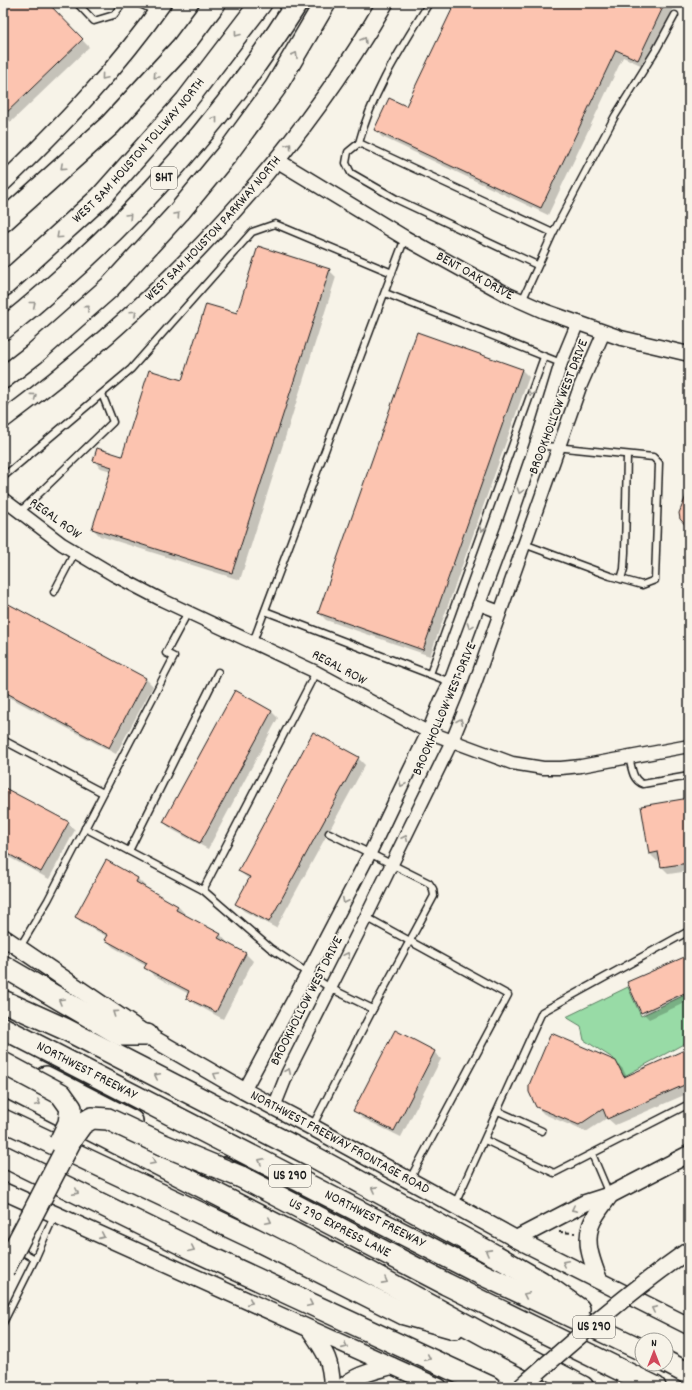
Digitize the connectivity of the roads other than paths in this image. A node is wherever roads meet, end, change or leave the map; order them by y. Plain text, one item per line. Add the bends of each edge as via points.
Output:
1 (77, 3) edge
2 (123, 3) edge
3 (138, 3) edge
4 (214, 3) edge
5 (261, 3) edge
6 (297, 3) edge
7 (325, 3) edge
8 (385, 3) edge
9 (429, 3) edge
10 (160, 7) edge
11 (675, 15) dead end
12 (359, 143) junction
13 (278, 161) junction
14 (3, 183) edge
15 (3, 221) edge
16 (553, 233) junction
17 (405, 238) junction
18 (537, 265) junction
19 (392, 273) junction
20 (3, 286) edge
21 (385, 293) junction
22 (522, 300) junction
23 (578, 322) junction
24 (3, 329) edge
25 (604, 332) junction
26 (689, 354) edge
27 (544, 356) junction
28 (561, 363) junction
29 (3, 378) edge
30 (102, 394) junction
31 (3, 420) edge
32 (536, 445) junction
33 (559, 447) junction
34 (627, 455) junction
35 (3, 477) edge
36 (3, 499) edge
37 (20, 512) junction
38 (524, 544) junction
39 (75, 552) junction
40 (621, 579) junction
41 (54, 592) dead end
42 (479, 604) junction
43 (265, 611) junction
44 (188, 612) junction
45 (500, 612) junction
46 (253, 642) junction
47 (218, 672) dead end
48 (316, 672) junction
49 (430, 674) junction
50 (450, 682) junction
51 (428, 732) junction
52 (3, 740) edge
53 (452, 741) junction
54 (689, 746) edge
55 (630, 757) junction
56 (689, 776) edge
57 (103, 793) junction
58 (85, 828) junction
59 (329, 833) dead end
60 (129, 851) junction
61 (370, 853) junction
62 (392, 864) junction
63 (203, 890) junction
64 (366, 917) junction
65 (689, 931) edge
66 (3, 937) edge
67 (409, 941) junction
68 (19, 948) junction
69 (3, 966) edge
70 (308, 972) junction
71 (330, 988) junction
72 (3, 992) edge
73 (3, 1001) edge
74 (372, 1009) junction
75 (65, 1029) junction
76 (8, 1030) edge
77 (147, 1035) junction
78 (3, 1055) edge
79 (3, 1063) edge
80 (3, 1085) edge
81 (244, 1091) junction
82 (689, 1104) edge
83 (274, 1107) junction
84 (498, 1111) junction
85 (3, 1120) edge
86 (312, 1127) junction
87 (542, 1131) dead end
88 (485, 1140) junction
89 (592, 1154) junction
90 (689, 1154) edge
91 (3, 1156) edge
92 (241, 1177) junction
93 (410, 1180) junction
94 (3, 1191) edge
95 (610, 1195) junction
96 (455, 1205) junction
97 (55, 1214) junction
98 (516, 1238) junction
99 (3, 1241) edge
100 (689, 1250) edge
101 (3, 1252) edge
102 (35, 1259) junction
103 (3, 1271) edge
104 (599, 1280) junction
105 (3, 1323) edge
106 (689, 1326) edge
107 (310, 1330) junction
108 (488, 1337) junction
109 (634, 1346) edge
110 (392, 1366) junction
111 (674, 1366) edge
112 (689, 1374) edge
113 (332, 1387) edge
114 (343, 1387) edge
115 (439, 1387) edge
116 (490, 1387) edge
117 (521, 1387) edge
118 (584, 1387) edge
119 (655, 1387) edge

1 - 2 lane via 94,21 114,15
3 - 10 lane
4 -> 15 highway via 182,47 110,125
5 -> 20 highway, WEST SAM HOUSTON TOLLWAY NORTH / SHT via 186,101 101,197
24 -> 6 highway, SHT via 87,257 178,163 248,76
29 -> 7 highway via 110,288 180,212 275,88
13 -> 8 main road, WEST SAM HOUSTON PARKWAY NORTH via 343,72
9 - 12 lane via 406,39 375,97 364,122
10 -> 14 main road via 73,113
11 - 16 lane via 615,116
12 - 16 lane
12 - 18 lane via 348,152 346,163 351,173 398,200
13 - 17 street, BENT OAK DRIVE
31 -> 13 main road, WEST SAM HOUSTON PARKWAY NORTH via 86,355 156,292 234,212
16 - 18 lane
17 - 19 lane
17 - 22 street, BENT OAK DRIVE
18 - 22 lane
19 - 21 lane
19 - 30 lane via 275,224 252,232 131,369
21 - 27 lane
21 - 43 lane
22 - 23 street, BENT OAK DRIVE via 544,311
23 - 25 street, BENT OAK DRIVE
23 - 28 street, BROOKHOLLOW WEST DRIVE
25 - 26 street, BENT OAK DRIVE
25 - 33 street, BROOKHOLLOW WEST DRIVE via 580,387
27 - 28 lane
27 -> 49 lane
28 - 32 street, BROOKHOLLOW WEST DRIVE
30 - 35 lane
30 - 37 lane via 113,422
32 - 33 lane
32 -> 42 street, BROOKHOLLOW WEST DRIVE
33 - 34 lane
33 - 38 street, BROOKHOLLOW WEST DRIVE
34 - 40 lane via 625,552
34 - 40 lane via 653,457 659,463 655,580 642,585
36 - 37 street, REGAL ROW
37 - 39 street, REGAL ROW
38 - 40 lane
38 - 45 street, BROOKHOLLOW WEST DRIVE
39 - 41 lane
39 - 44 street, REGAL ROW via 114,575
42 - 45 street
42 -> 50 street, BROOKHOLLOW WEST DRIVE
43 - 46 lane
43 - 49 lane
44 - 46 street, REGAL ROW
44 - 57 lane via 166,653 174,657
53 -> 45 street, BROOKHOLLOW WEST DRIVE
46 - 48 street, REGAL ROW
47 - 60 lane
48 - 51 street, REGAL ROW
48 - 63 lane
49 - 50 lane
50 - 51 street, BROOKHOLLOW WEST DRIVE
51 - 53 street, REGAL ROW
51 -> 61 street, BROOKHOLLOW WEST DRIVE
52 - 57 lane
53 - 55 street, REGAL ROW via 512,762 543,768 581,766
62 -> 53 street, BROOKHOLLOW WEST DRIVE
54 - 55 street, REGAL ROW
55 - 56 lane via 634,777 643,784
57 - 58 lane
58 - 60 lane
58 - 68 lane via 48,900
59 - 61 lane
60 - 63 lane
61 - 62 lane
61 -> 70 street, BROOKHOLLOW WEST DRIVE
62 - 64 street, BROOKHOLLOW WEST DRIVE
62 - 67 lane via 429,882 433,889 434,896
63 - 70 lane via 270,948
64 - 67 lane
71 -> 64 street, BROOKHOLLOW WEST DRIVE
65 - 84 lane via 542,1012
66 - 68 main road, NORTHWEST FREEWAY FRONTAGE ROAD
67 - 74 lane
67 - 93 lane via 508,996
77 -> 68 main road, NORTHWEST FREEWAY FRONTAGE ROAD
77 -> 69 highway via 121,1035
70 - 71 lane
70 - 81 street, BROOKHOLLOW WEST DRIVE
71 - 74 lane
83 -> 71 street, BROOKHOLLOW WEST DRIVE via 288,1072
72 - 75 highway
73 - 75 highway
74 - 86 lane
109 -> 75 highway via 541,1282 496,1256 316,1158
109 -> 76 highway, NORTHWEST FREEWAY / US 290 via 475,1271
81 -> 77 main road, NORTHWEST FREEWAY FRONTAGE ROAD
78 - 92 highway, US 290 EXPRESS LANE, bridge
79 - 101 highway, bridge via 61,1094 71,1108 64,1134
80 -> 108 highway via 367,1271
81 - 83 main road, NORTHWEST FREEWAY FRONTAGE ROAD
82 - 89 lane
83 - 86 main road, NORTHWEST FREEWAY FRONTAGE ROAD
84 - 87 lane
84 - 88 lane
85 - 108 highway via 253,1238 404,1314
86 - 93 main road, NORTHWEST FREEWAY FRONTAGE ROAD
88 - 89 lane via 554,1173
88 - 96 lane
89 - 95 lane
90 - 95 main road
91 -> 116 highway via 192,1249
92 - 103 highway, bridge via 108,1119 92,1118 82,1124 72,1138
92 - 119 highway, US 290 EXPRESS LANE via 446,1284
93 - 96 main road, NORTHWEST FREEWAY FRONTAGE ROAD
94 - 97 main road
95 -> 98 main road via 585,1203
95 - 104 main road via 591,1225 588,1239
96 - 98 main road, NORTHWEST FREEWAY FRONTAGE ROAD
97 - 102 lane
97 -> 107 main road
104 -> 98 main road, NORTHWEST FREEWAY FRONTAGE ROAD
99 - 102 lane
100 - 117 main road, bridge via 636,1290
102 - 105 lane
106 -> 104 main road, NORTHWEST FREEWAY FRONTAGE ROAD
107 -> 110 main road
107 - 113 main road via 327,1356
108 - 118 highway
110 - 114 main road via 366,1373
110 - 115 main road
111 - 112 highway

